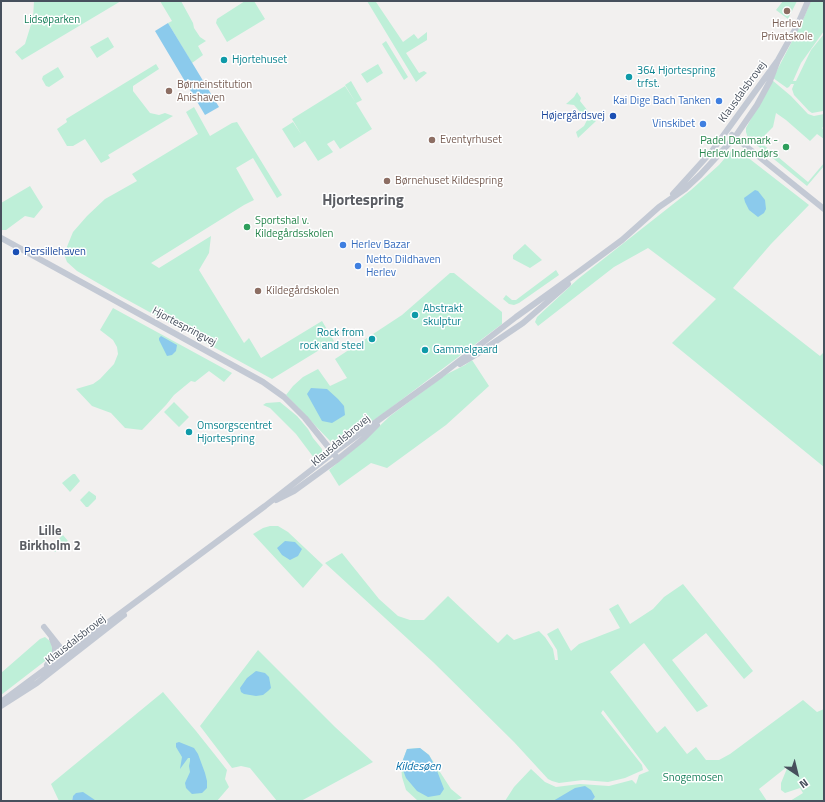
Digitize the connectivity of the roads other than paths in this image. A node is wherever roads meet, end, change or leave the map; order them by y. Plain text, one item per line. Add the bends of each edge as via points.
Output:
1 (808, 1) edge
2 (778, 60) junction
3 (727, 131) junction
4 (735, 137) junction
5 (659, 208) junction
6 (824, 209) edge
7 (1, 238) edge
8 (387, 415) junction
9 (333, 453) junction
10 (338, 459) junction
11 (265, 506) junction
12 (44, 627) dead end
13 (50, 634) junction
14 (69, 654) junction
15 (45, 669) junction
16 (1, 702) edge
17 (1, 706) edge

1 - 2 street, Klausdalsbrovej
2 - 3 street, Klausdalsbrovej
2 - 4 street, Klausdalsbrovej via 757,105
3 - 4 street
3 - 5 street, Klausdalsbrovej via 689,178
4 - 5 street, Klausdalsbrovej via 700,175
4 - 6 street
5 - 8 street, Klausdalsbrovej via 580,271 560,292 523,323 441,375
7 - 9 street, Hjortespringvej via 263,382 284,397 305,418
8 - 9 street, Klausdalsbrovej
8 - 10 street, Klausdalsbrovej
9 - 10 street, Hjortespringvej
9 - 11 street, Klausdalsbrovej
10 - 11 street, Klausdalsbrovej via 294,491
11 - 14 street, Klausdalsbrovej via 159,585 110,628
12 - 13 street
13 - 14 street
13 - 15 street via 55,647
14 - 15 street, Klausdalsbrovej
14 - 17 street, Klausdalsbrovej via 37,683
15 - 16 street, Klausdalsbrovej

